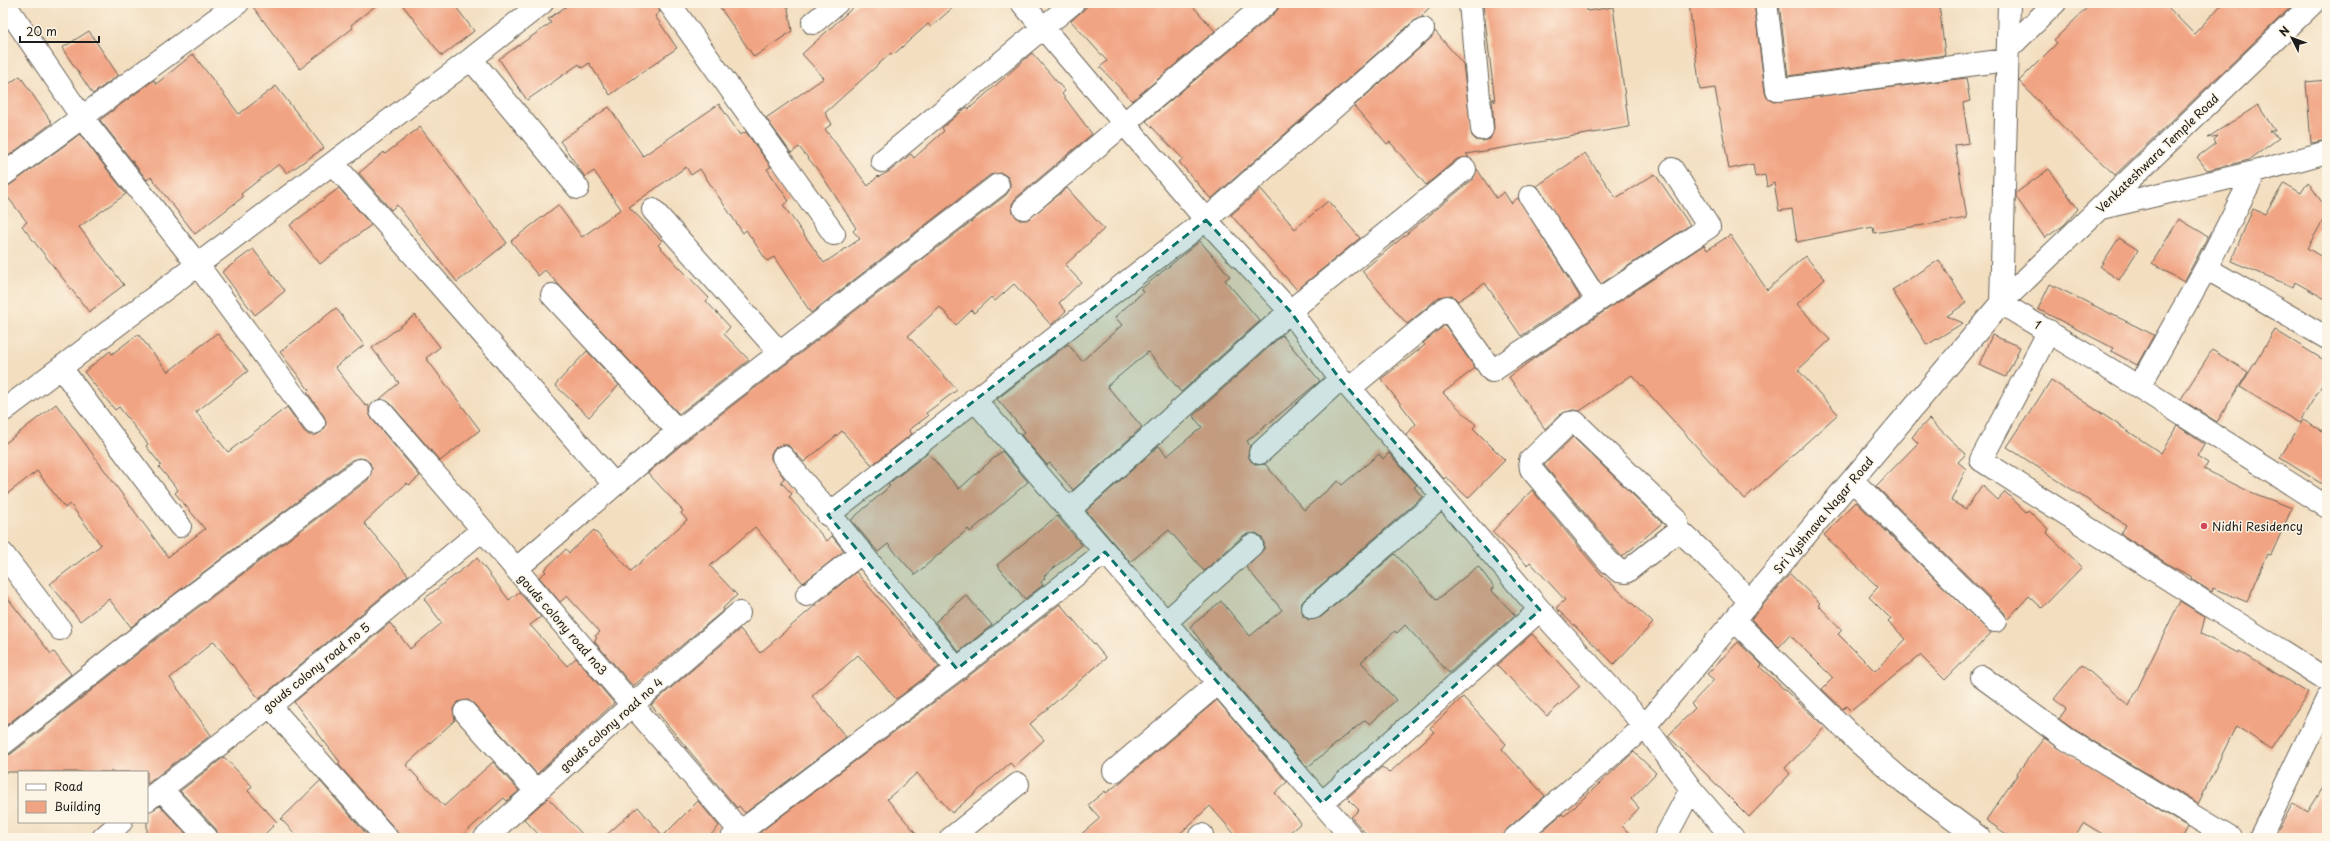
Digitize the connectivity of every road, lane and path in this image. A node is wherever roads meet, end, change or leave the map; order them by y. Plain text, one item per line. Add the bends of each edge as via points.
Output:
1 (4, 3) edge
2 (542, 3) edge
3 (669, 3) edge
4 (837, 3) edge
5 (1022, 3) edge
6 (1073, 3) edge
7 (1267, 3) edge
8 (1470, 3) edge
9 (1766, 3) edge
10 (2009, 3) edge
11 (2055, 3) edge
12 (2313, 3) edge
13 (235, 4) edge
14 (813, 23) dead end
15 (1423, 28) dead end
16 (1043, 29) junction
17 (2008, 54) junction
18 (472, 59) junction
19 (81, 116) junction
20 (1125, 122) junction
21 (1482, 129) dead end
22 (2327, 152) edge
23 (882, 161) dead end
24 (333, 163) junction
25 (1465, 169) dead end
26 (1672, 169) dead end
27 (2255, 172) junction
28 (3, 175) edge
29 (998, 185) dead end
30 (578, 188) dead end
31 (1530, 196) dead end
32 (1024, 208) dead end
33 (2100, 208) junction
34 (653, 210) dead end
35 (1206, 220) junction
36 (834, 234) dead end
37 (197, 264) junction
38 (2206, 268) junction
39 (552, 295) dead end
40 (1597, 300) junction
41 (2001, 303) junction
42 (1290, 311) junction
43 (2049, 331) junction
44 (2327, 338) edge
45 (780, 353) junction
46 (62, 368) junction
47 (1345, 383) junction
48 (2139, 387) junction
49 (974, 399) junction
50 (3, 411) edge
51 (380, 411) dead end
52 (314, 423) dead end
53 (678, 431) junction
54 (1260, 453) dead end
55 (782, 457) dead end
56 (360, 470) dead end
57 (1852, 480) junction
58 (614, 484) junction
59 (1443, 496) junction
60 (2327, 507) edge
61 (1069, 510) junction
62 (828, 515) junction
63 (180, 526) dead end
64 (482, 530) junction
65 (1679, 530) junction
66 (1252, 545) dead end
67 (862, 552) junction
68 (1105, 552) junction
69 (3, 554) edge
70 (516, 569) junction
71 (808, 595) dead end
72 (1750, 602) junction
73 (1313, 608) dead end
74 (1540, 610) junction
75 (739, 613) dead end
76 (1734, 620) junction
77 (1995, 621) dead end
78 (1166, 622) junction
79 (60, 629) dead end
80 (958, 669) junction
81 (1982, 677) dead end
82 (2327, 680) edge
83 (1218, 683) junction
84 (2327, 699) edge
85 (632, 705) junction
86 (270, 706) junction
87 (465, 712) dead end
88 (1644, 726) junction
89 (3, 744) edge
90 (1114, 771) dead end
91 (1018, 784) dead end
92 (1691, 789) junction
93 (537, 792) junction
94 (154, 794) edge
95 (1322, 803) junction
96 (121, 823) edge
97 (739, 836) edge
98 (954, 837) edge
99 (103, 838) edge
100 (207, 838) edge
101 (388, 838) edge
102 (486, 838) edge
103 (1352, 838) edge
104 (1515, 838) edge
105 (1664, 838) edge
106 (1733, 838) edge
107 (1980, 838) edge
108 (2230, 838) edge
109 (2260, 838) edge

1 - 19 street
2 - 18 street
3 - 36 street
4 - 14 street
5 - 16 street
6 - 16 street
7 - 20 street
8 - 21 street
9 - 17 street via 1777,90
10 - 17 street
11 - 17 street
12 - 33 street, Venkateshwara Temple Road
13 - 19 street
15 - 35 street
16 - 20 street
16 - 23 street
17 - 41 street
18 - 24 street
18 - 30 street
19 - 28 street
19 - 37 street
20 - 32 street
20 - 35 street
22 - 27 street
24 - 37 street
24 - 58 street
25 - 42 street
26 - 40 street via 1709,227
27 - 33 street
27 - 38 street
29 - 45 street
31 - 40 street
33 - 41 street, Venkateshwara Temple Road
34 - 45 street
35 - 42 street
35 - 49 street
37 - 46 street
37 - 52 street
38 - 44 street
38 - 48 street
39 - 53 street
40 - 47 street via 1492,371 1447,307
41 - 43 street, 1
41 - 57 street, Sri Vyshnava Nagar Road
42 - 47 street
42 - 61 street
43 - 48 street, 1
43 - 82 street via 1981,460
45 - 53 street
46 - 50 street
46 - 63 street
47 - 54 street
47 - 59 street
48 - 60 street, 1
49 - 61 street
49 - 62 street
51 - 64 street, gouds colony road no3
53 - 58 street
55 - 62 street
56 - 89 street via 152,626
57 - 72 street, Sri Vyshnava Nagar Road
57 - 77 street
58 - 70 street
59 - 73 street
59 - 74 street
61 - 68 street
62 - 67 street
64 - 70 street, gouds colony road no3
64 - 86 street, gouds colony road no 5
65 - 65 street via 1676,519 1575,422 1569,423 1530,461 1530,469 1619,571 1626,572
65 - 72 street
66 - 78 street
67 - 71 street
67 - 80 street
68 - 78 street
68 - 80 street
69 - 79 street
70 - 85 street, gouds colony road no3
72 - 76 street, Sri Vyshnava Nagar Road
74 - 88 street
74 - 95 street
75 - 85 street, gouds colony road no 4
76 - 88 street, Sri Vyshnava Nagar Road
76 - 107 street via 1858,742 1904,782
78 - 83 street
80 - 97 street
81 - 108 street via 2066,739
83 - 90 street
83 - 95 street
84 - 109 street
85 - 93 street, gouds colony road no 4
85 - 97 street, gouds colony road no3
86 - 94 street, gouds colony road no 5
86 - 101 street
87 - 93 street
88 - 92 street
88 - 104 street, Sri Vyshnava Nagar Road
91 - 98 street
92 - 105 street
92 - 106 street
93 - 102 street, gouds colony road no 4
94 - 100 street
95 - 103 street
96 - 99 street

